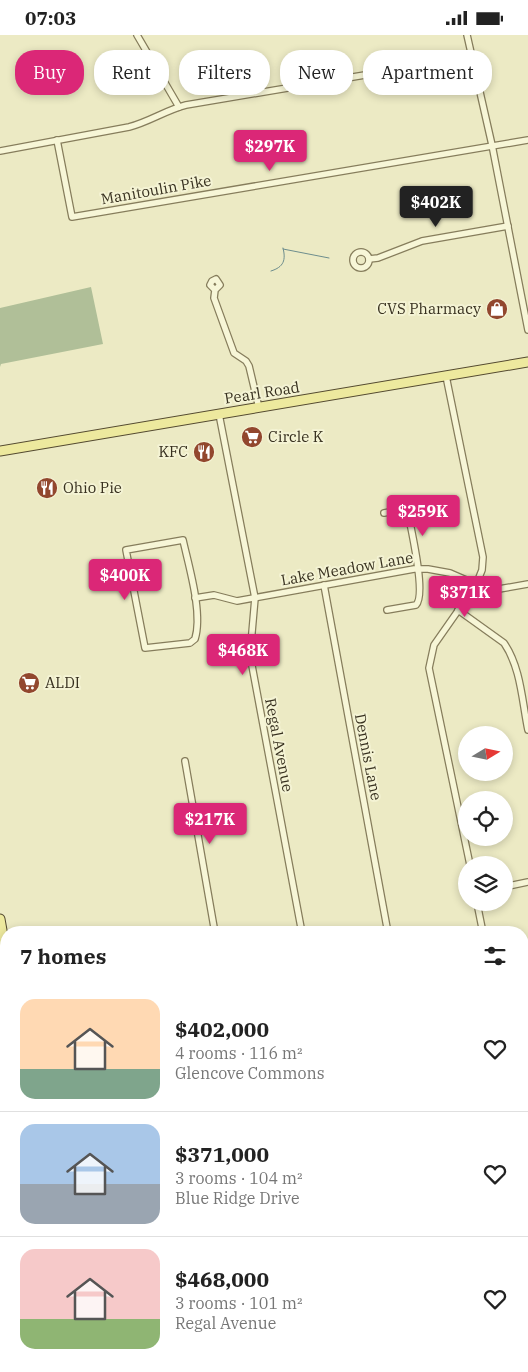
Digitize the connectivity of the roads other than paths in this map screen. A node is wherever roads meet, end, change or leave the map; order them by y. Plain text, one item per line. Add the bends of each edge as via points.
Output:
1 (137, 35) edge
2 (467, 35) edge
3 (470, 50) edge
4 (363, 76) edge
5 (481, 95) edge
6 (179, 107) junction
7 (58, 140) junction
8 (528, 140) edge
9 (492, 145) junction
10 (0, 151) edge
11 (508, 226) junction
12 (369, 259) dead end
13 (215, 290) dead end
14 (528, 330) edge
15 (528, 362) edge
16 (446, 376) junction
17 (259, 408) junction
18 (219, 414) junction
19 (0, 451) edge
20 (443, 502) dead end
21 (407, 508) junction
22 (384, 513) dead end
23 (418, 569) junction
24 (528, 584) edge
25 (324, 585) junction
26 (476, 585) junction
27 (194, 597) junction
28 (255, 598) junction
29 (387, 610) dead end
30 (458, 610) junction
31 (528, 730) edge
32 (185, 761) dead end
33 (468, 856) edge
34 (528, 882) edge
35 (513, 885) edge
36 (479, 911) edge
37 (214, 926) edge
38 (301, 926) edge
39 (387, 926) edge
40 (482, 926) edge

1 - 6 street
2 - 3 street
4 - 6 street
5 - 9 street
6 - 7 street via 129,127
7 - 9 street, Manitoulin Pike via 72,217
7 - 10 street
8 - 9 street, Manitoulin Pike
9 - 11 street
11 - 12 street via 422,241
11 - 14 street
13 - 17 street via 214,298 230,346 249,366
15 - 16 main road, Pearl Road
16 - 17 main road, Pearl Road
16 - 26 street via 482,557 482,570
17 - 18 main road, Pearl Road
18 - 19 main road, Pearl Road
18 - 28 street, Regal Avenue
20 - 21 street
21 - 22 street
21 - 23 street
23 - 25 street, Lake Meadow Lane
23 - 26 street, Lake Meadow Lane via 450,573
23 - 29 street via 419,603
24 - 26 street, Lake Meadow Lane via 499,589
25 - 28 street, Lake Meadow Lane
25 - 39 street, Dennis Lane
26 - 30 street
27 - 27 street via 197,613 195,639 190,643 145,648 126,550 183,540
27 - 28 street, Lake Meadow Lane via 214,595 237,601
28 - 38 street, Regal Avenue via 250,655
30 - 31 street via 504,643 513,658
30 - 33 street via 434,645 430,668
32 - 37 street
34 - 35 street
36 - 40 street

